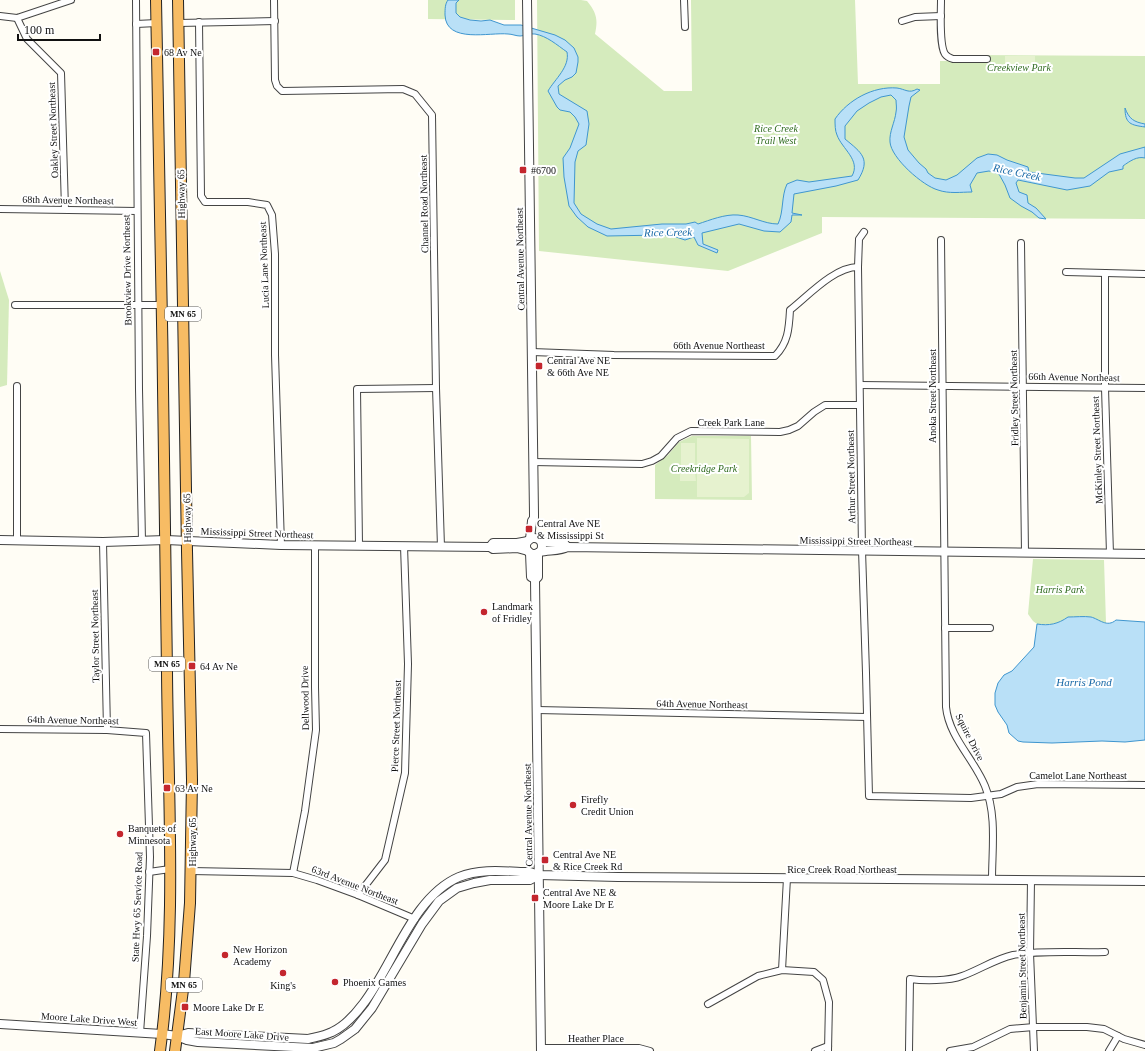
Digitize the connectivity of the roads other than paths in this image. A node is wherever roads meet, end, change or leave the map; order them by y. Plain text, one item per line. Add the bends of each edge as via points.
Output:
1 (71, 0) edge
2 (136, 0) edge
3 (156, 0) edge
4 (178, 0) edge
5 (274, 0) edge
6 (527, 0) edge
7 (684, 0) edge
8 (941, 0) edge
9 (0, 16) edge
10 (941, 16) junction
11 (17, 18) junction
12 (275, 21) junction
13 (902, 21) dead end
14 (199, 22) junction
15 (157, 23) junction
16 (178, 23) junction
17 (136, 24) junction
18 (685, 27) dead end
19 (987, 58) dead end
20 (0, 209) edge
21 (65, 209) junction
22 (137, 210) junction
23 (864, 232) dead end
24 (941, 240) dead end
25 (1021, 243) dead end
26 (858, 267) junction
27 (1066, 272) dead end
28 (1105, 273) junction
29 (1145, 274) edge
30 (15, 305) dead end
31 (138, 305) junction
32 (161, 305) junction
33 (532, 352) junction
34 (860, 385) junction
35 (17, 386) dead end
36 (942, 386) junction
37 (1024, 386) junction
38 (436, 388) junction
39 (1105, 388) junction
40 (1145, 388) edge
41 (859, 405) junction
42 (533, 462) junction
43 (534, 518) junction
44 (0, 540) edge
45 (18, 540) junction
46 (166, 540) junction
47 (529, 540) junction
48 (142, 541) junction
49 (187, 541) junction
50 (541, 541) junction
51 (103, 542) junction
52 (281, 544) junction
53 (316, 545) junction
54 (359, 545) junction
55 (404, 546) junction
56 (490, 546) junction
57 (441, 547) junction
58 (567, 547) junction
59 (862, 550) junction
60 (534, 552) junction
61 (943, 552) junction
62 (1025, 553) junction
63 (1110, 554) junction
64 (1145, 554) edge
65 (945, 628) junction
66 (990, 628) dead end
67 (537, 710) junction
68 (868, 717) junction
69 (0, 729) edge
70 (107, 730) junction
71 (146, 733) joint
72 (1145, 785) edge
73 (869, 796) joint
74 (989, 796) junction
75 (170, 870) junction
76 (192, 871) junction
77 (149, 872) junction
78 (293, 874) junction
79 (539, 876) junction
80 (787, 878) junction
81 (992, 880) junction
82 (1031, 880) junction
83 (1145, 881) edge
84 (358, 895) junction
85 (415, 919) junction
86 (422, 924) joint
87 (1105, 952) dead end
88 (1030, 953) junction
89 (782, 970) junction
90 (708, 1004) dead end
91 (0, 1024) edge
92 (1034, 1027) junction
93 (140, 1033) junction
94 (162, 1034) junction
95 (177, 1036) junction
96 (1118, 1036) junction
97 (1145, 1045) edge
98 (541, 1049) edge
99 (592, 1049) edge
100 (828, 1049) edge
101 (160, 1051) edge
102 (175, 1051) edge
103 (650, 1051) edge
104 (815, 1051) edge
105 (910, 1051) edge
106 (950, 1051) edge
107 (1034, 1051) edge
108 (1109, 1051) edge

1 - 11 street
2 - 17 street, Brookview Drive Northeast
3 - 15 highway, MN 65
4 - 16 highway, Highway 65 / MN 65
5 - 12 street, Channel Road Northeast
6 - 33 street, Central Avenue Northeast
7 - 18 street
8 - 10 street
9 - 11 street
10 - 13 street via 915,17
10 - 19 street via 942,46 949,57
11 - 21 street, Oakley Street Northeast via 27,39 61,73
12 - 14 street
12 - 38 street, Channel Road Northeast via 275,80 282,91 403,89 415,94 432,115
14 - 16 street
14 - 52 street, Lucia Lane Northeast via 201,196 205,202 248,202 267,205 272,215
15 - 17 street
15 - 32 highway, MN 65
16 - 49 highway, Highway 65 / MN 65
17 - 22 street, Brookview Drive Northeast
20 - 21 street, 68th Avenue Northeast
21 - 22 street, 68th Avenue Northeast
22 - 31 street, Brookview Drive Northeast
23 - 26 street, Arthur Street Northeast via 859,239
24 - 36 street, Anoka Street Northeast
25 - 37 street, Fridley Street Northeast
26 - 33 street, 66th Avenue Northeast via 837,273 790,310 790,326 783,348 775,356
26 - 34 street, Arthur Street Northeast
27 - 28 street
28 - 29 street
28 - 39 street, McKinley Street Northeast
30 - 31 street
31 - 32 street
31 - 48 street, Brookview Drive Northeast
32 - 46 highway, MN 65
33 - 42 street, Central Avenue Northeast
34 - 36 street, 66th Avenue Northeast
34 - 41 street, Arthur Street Northeast
35 - 45 street
36 - 37 street, 66th Avenue Northeast
36 - 61 street, Anoka Street Northeast
37 - 39 street, 66th Avenue Northeast
37 - 62 street, Fridley Street Northeast
38 - 54 street via 356,389
38 - 57 street, Channel Road Northeast
39 - 40 street, 66th Avenue Northeast
39 - 63 street, McKinley Street Northeast
41 - 42 street, Creek Park Lane via 826,405 798,426 780,432 691,431 677,438 660,456 642,464
41 - 59 street, Arthur Street Northeast
42 - 43 street, Central Avenue Northeast
43 - 47 street, Central Avenue Northeast
43 - 50 street, Central Avenue Northeast
44 - 45 street, Mississippi Street Northeast
45 - 51 street, Mississippi Street Northeast
46 - 48 street, Mississippi Street Northeast
46 - 49 street, Mississippi Street Northeast
46 - 75 highway, MN 65
47 - 50 street via 535,538
47 - 56 street, Mississippi Street Northeast via 493,543
47 - 60 street via 526,546
48 - 51 street, Mississippi Street Northeast
49 - 52 street, Mississippi Street Northeast
49 - 76 highway, Highway 65 / MN 65
50 - 58 street, Mississippi Street Northeast via 564,543
50 - 60 street via 543,547
51 - 70 street, Taylor Street Northeast
52 - 53 street, Mississippi Street Northeast
53 - 54 street, Mississippi Street Northeast
53 - 78 street, Dellwood Drive via 316,730
54 - 55 street, Mississippi Street Northeast
55 - 57 street, Mississippi Street Northeast
55 - 84 street, Pierce Street Northeast via 408,664 405,773 385,860
56 - 57 street, Mississippi Street Northeast
56 - 60 street, Mississippi Street Northeast via 493,549 517,548
58 - 59 street, Mississippi Street Northeast
58 - 60 street, Mississippi Street Northeast via 563,550
59 - 61 street, Mississippi Street Northeast
59 - 68 street, Arthur Street Northeast
60 - 67 street, Central Avenue Northeast via 531,577 535,579
61 - 62 street, Mississippi Street Northeast
61 - 65 street, Squire Drive
62 - 63 street, Mississippi Street Northeast
63 - 64 street, Mississippi Street Northeast
65 - 66 street
65 - 74 street, Squire Drive via 948,719
67 - 68 street, 64th Avenue Northeast
67 - 79 street, Central Avenue Northeast
68 - 73 street, Arthur Street Northeast
69 - 70 street, 64th Avenue Northeast
70 - 71 street, 64th Avenue Northeast
71 - 77 street, State Hwy 65 Service Road
72 - 74 street, Camelot Lane Northeast via 1038,784
73 - 74 street, Camelot Lane Northeast
74 - 81 street, Squire Drive via 992,817
75 - 77 street
75 - 94 highway, MN 65 via 170,939
76 - 78 street, 63rd Avenue Northeast
76 - 95 highway, Highway 65 / MN 65 via 184,982
77 - 93 street, State Hwy 65 Service Road
78 - 84 street, 63rd Avenue Northeast
79 - 80 street, Rice Creek Road Northeast
79 - 85 street, Rice Creek Road Northeast via 530,872 470,873 440,888
79 - 86 street, Rice Creek Road Northeast via 530,880 481,881 457,888 439,901
79 - 98 street, Central Avenue Northeast
80 - 81 street, Rice Creek Road Northeast
80 - 89 street
81 - 82 street, Rice Creek Road Northeast
82 - 83 street, Rice Creek Road Northeast
82 - 88 street, Benjamin Street Northeast
84 - 85 street, 63rd Avenue Northeast
85 - 95 street, East Moore Lake Drive via 369,997 349,1021 333,1032 308,1038 188,1033
86 - 95 street, East Moore Lake Drive via 364,1018 350,1034 334,1043 304,1048 198,1042
87 - 88 street
88 - 92 street, Benjamin Street Northeast
88 - 105 street via 993,962 949,979 910,979
89 - 90 street via 758,976
89 - 100 street via 814,972 823,980 829,1002
91 - 93 street, Moore Lake Drive West
92 - 96 street via 1087,1026 1104,1029
92 - 106 street via 1010,1029 973,1047
92 - 107 street, Benjamin Street Northeast
93 - 94 street, Moore Lake Drive West
94 - 95 street, Moore Lake Drive West
94 - 101 highway, MN 65
95 - 102 highway, MN 65
96 - 97 street
96 - 108 street
98 - 99 street, Heather Place
99 - 103 street, Heather Place via 638,1048
100 - 104 street

